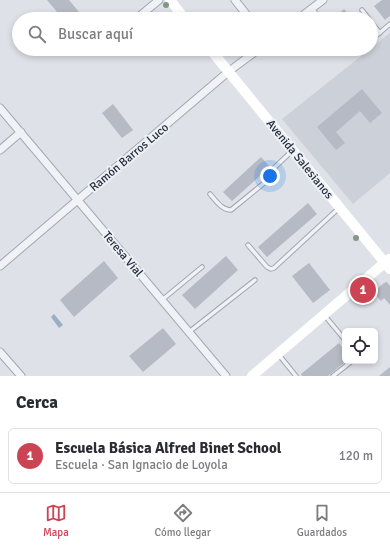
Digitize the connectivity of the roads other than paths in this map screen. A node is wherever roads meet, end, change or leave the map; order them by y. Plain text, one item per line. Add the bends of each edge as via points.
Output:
1 (159, 0) edge
2 (170, 0) edge
3 (235, 0) edge
4 (323, 0) edge
5 (312, 8) junction
6 (144, 12) edge
7 (179, 12) edge
8 (244, 12) edge
9 (307, 12) edge
10 (315, 12) edge
11 (390, 24) edge
12 (378, 31) edge
13 (380, 33) joint
14 (215, 56) edge
15 (250, 56) edge
16 (228, 72) junction
17 (0, 108) edge
18 (21, 132) junction
19 (0, 150) edge
20 (293, 150) junction
21 (210, 194) dead end
22 (78, 200) junction
23 (340, 208) junction
24 (248, 245) dead end
25 (388, 264) edge
26 (0, 266) edge
27 (202, 267) dead end
28 (255, 280) dead end
29 (162, 300) junction
30 (324, 315) junction
31 (189, 332) junction
32 (342, 336) edge
33 (0, 352) edge
34 (278, 354) junction
35 (348, 364) edge
36 (21, 376) edge
37 (226, 376) edge
38 (252, 376) edge
39 (296, 376) edge
40 (333, 376) edge

1 - 6 street
2 - 7 main road
3 - 8 street
4 - 5 street
5 - 9 street
5 - 10 lane
11 - 13 lane
12 - 13 lane
14 - 16 main road, Avenida Salesianos
15 - 16 street, Ramón Barros Luco
16 - 20 main road, Avenida Salesianos
16 - 22 street, Ramón Barros Luco
17 - 18 street, Teresa Vial
18 - 19 street
18 - 22 street, Teresa Vial
20 - 21 lane via 275,167 274,175 231,210 223,208
20 - 23 main road, Avenida Salesianos
22 - 26 street, Ramón Barros Luco
22 - 29 street, Teresa Vial
23 - 24 lane via 274,268 267,267
23 - 25 main road, Avenida Salesianos
25 - 30 main road
27 - 29 lane
28 - 31 lane
29 - 31 street, Teresa Vial
30 - 32 lane
30 - 34 main road
31 - 37 street, Teresa Vial
33 - 36 street
34 - 38 main road
34 - 39 lane
35 - 40 lane

